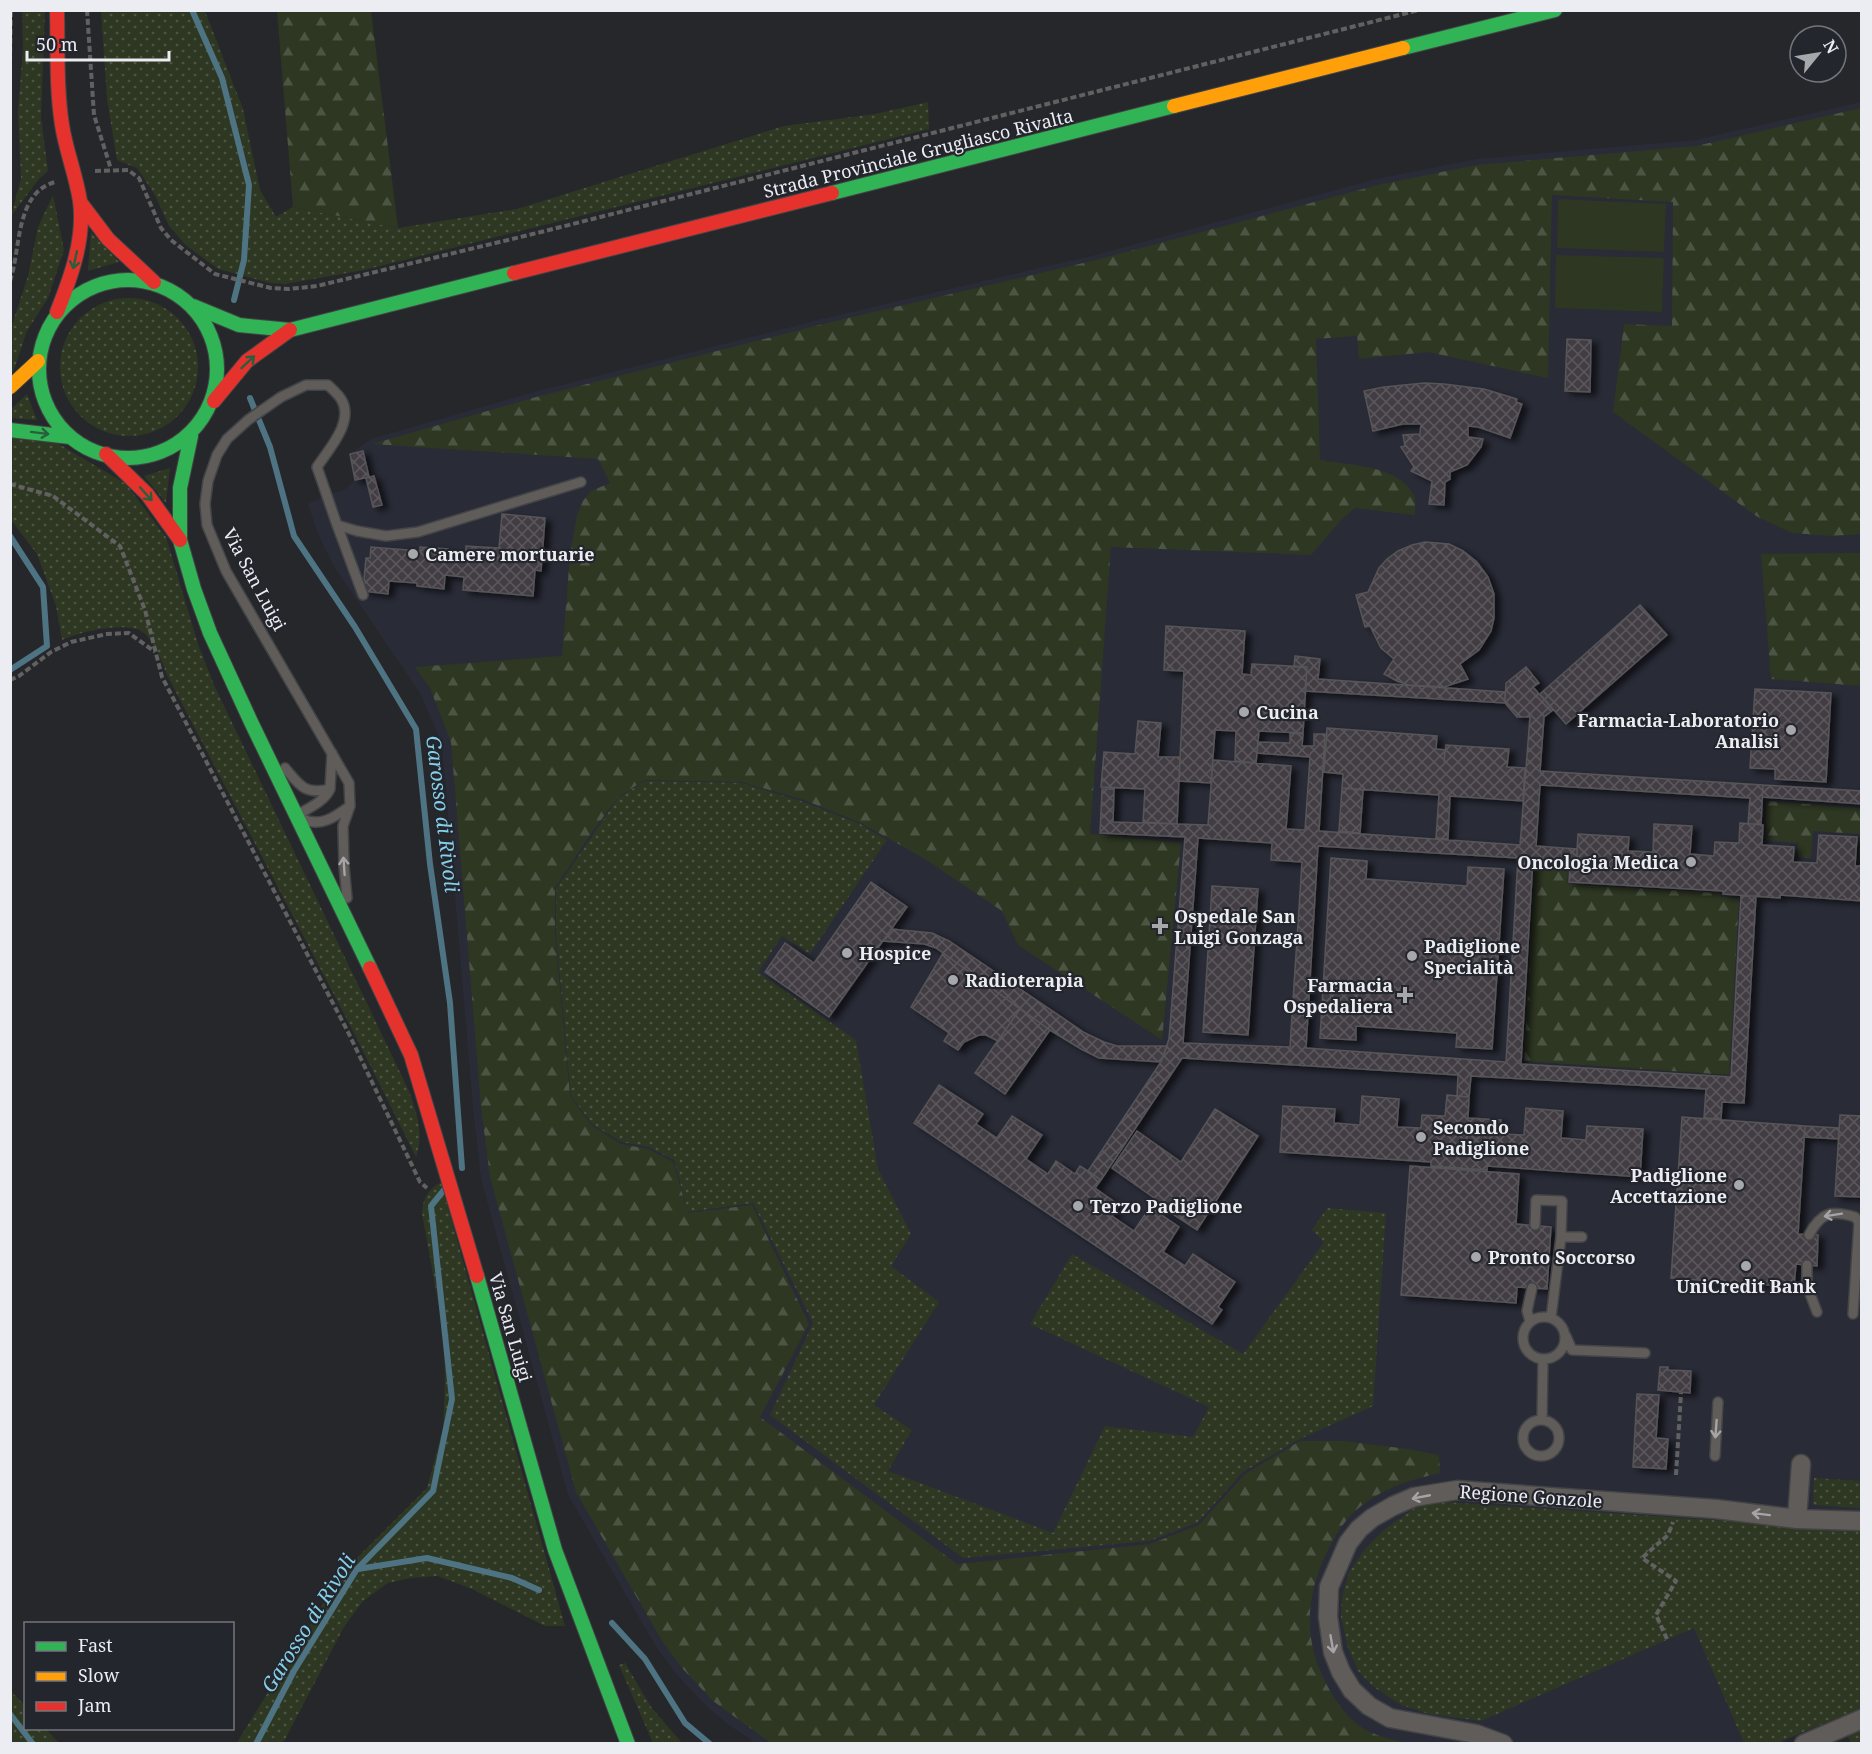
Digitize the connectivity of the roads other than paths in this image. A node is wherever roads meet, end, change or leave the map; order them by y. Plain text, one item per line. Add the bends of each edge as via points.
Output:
1 (57, 10) edge
2 (1555, 10) edge
3 (80, 202) junction
4 (154, 282) junction
5 (193, 306) junction
6 (56, 315) junction
7 (290, 330) junction
8 (38, 361) junction
9 (10, 387) edge
10 (213, 402) junction
11 (10, 430) edge
12 (191, 436) junction
13 (70, 437) junction
14 (105, 454) junction
15 (581, 482) dead end
16 (337, 525) junction
17 (180, 540) junction
18 (363, 595) dead end
19 (210, 633) junction
20 (332, 753) junction
21 (330, 789) junction
22 (350, 806) junction
23 (296, 816) junction
24 (350, 924) junction
25 (1535, 1225) dead end
26 (1809, 1235) dead end
27 (1561, 1237) junction
28 (1582, 1237) dead end
29 (1807, 1265) dead end
30 (1532, 1288) dead end
31 (1817, 1312) dead end
32 (1853, 1314) dead end
33 (1551, 1318) junction
34 (1530, 1321) junction
35 (1564, 1334) junction
36 (1645, 1353) dead end
37 (1543, 1359) junction
38 (1718, 1402) dead end
39 (1542, 1419) junction
40 (1714, 1456) dead end
41 (1800, 1464) dead end
42 (1797, 1519) junction
43 (1862, 1521) edge
44 (1862, 1719) edge
45 (628, 1743) edge
46 (1503, 1743) edge
47 (1804, 1743) edge

1 - 3 street via 62,122
2 - 7 street, Strada Provinciale Grugliasco Rivalta
3 - 4 street via 108,239
3 -> 6 street via 75,264
4 - 5 street
4 - 6 street via 106,283 76,296
5 - 7 street, Strada Provinciale Grugliasco Rivalta via 239,325
5 - 10 street via 212,337 219,367
6 - 8 street via 44,336
10 -> 7 street, Strada Provinciale Grugliasco Rivalta via 247,361
8 - 9 street
8 - 13 street via 41,393 53,419
10 - 12 street
11 -> 13 street
12 - 14 street via 171,450 148,458
12 - 17 street, Via San Luigi via 180,488
13 - 14 street
14 -> 17 street, Via San Luigi via 147,494
15 - 16 lane via 418,532 386,536
16 - 18 lane
16 - 20 lane, Via San Luigi via 317,467 341,430 345,417 342,400 328,385 306,385 281,397 227,439 208,481 205,504 207,525 226,571
17 - 19 street, Via San Luigi
19 - 21 lane, Via San Luigi via 280,762 299,786 310,791
19 - 23 street, Via San Luigi
20 - 21 lane
20 - 22 lane, Via San Luigi via 349,783
21 - 23 lane
22 - 23 lane via 321,822 310,823
24 -> 22 lane, Via San Luigi via 343,826
23 - 24 street, Via San Luigi
24 - 45 street, Via San Luigi via 411,1055 555,1551
25 - 27 lane via 1536,1200 1562,1201
32 -> 26 lane via 1856,1216 1826,1214
27 - 28 lane
27 - 33 lane
29 - 31 lane via 1807,1286
30 - 34 lane via 1527,1311
33 - 34 lane
33 - 35 lane
34 - 37 lane via 1522,1341 1529,1354
35 - 36 lane via 1572,1350
35 - 37 lane via 1560,1352
37 - 39 lane
38 -> 40 lane
39 - 39 lane via 1532,1422 1523,1434 1527,1449 1541,1456 1552,1452 1559,1441 1553,1424
41 - 42 street
42 - 43 street, Regione Gonzole
42 -> 46 street, Regione Gonzole via 1716,1509 1457,1490 1414,1497 1372,1518 1348,1543 1329,1587 1328,1617 1333,1652 1341,1672 1352,1690 1390,1718
44 - 47 street

